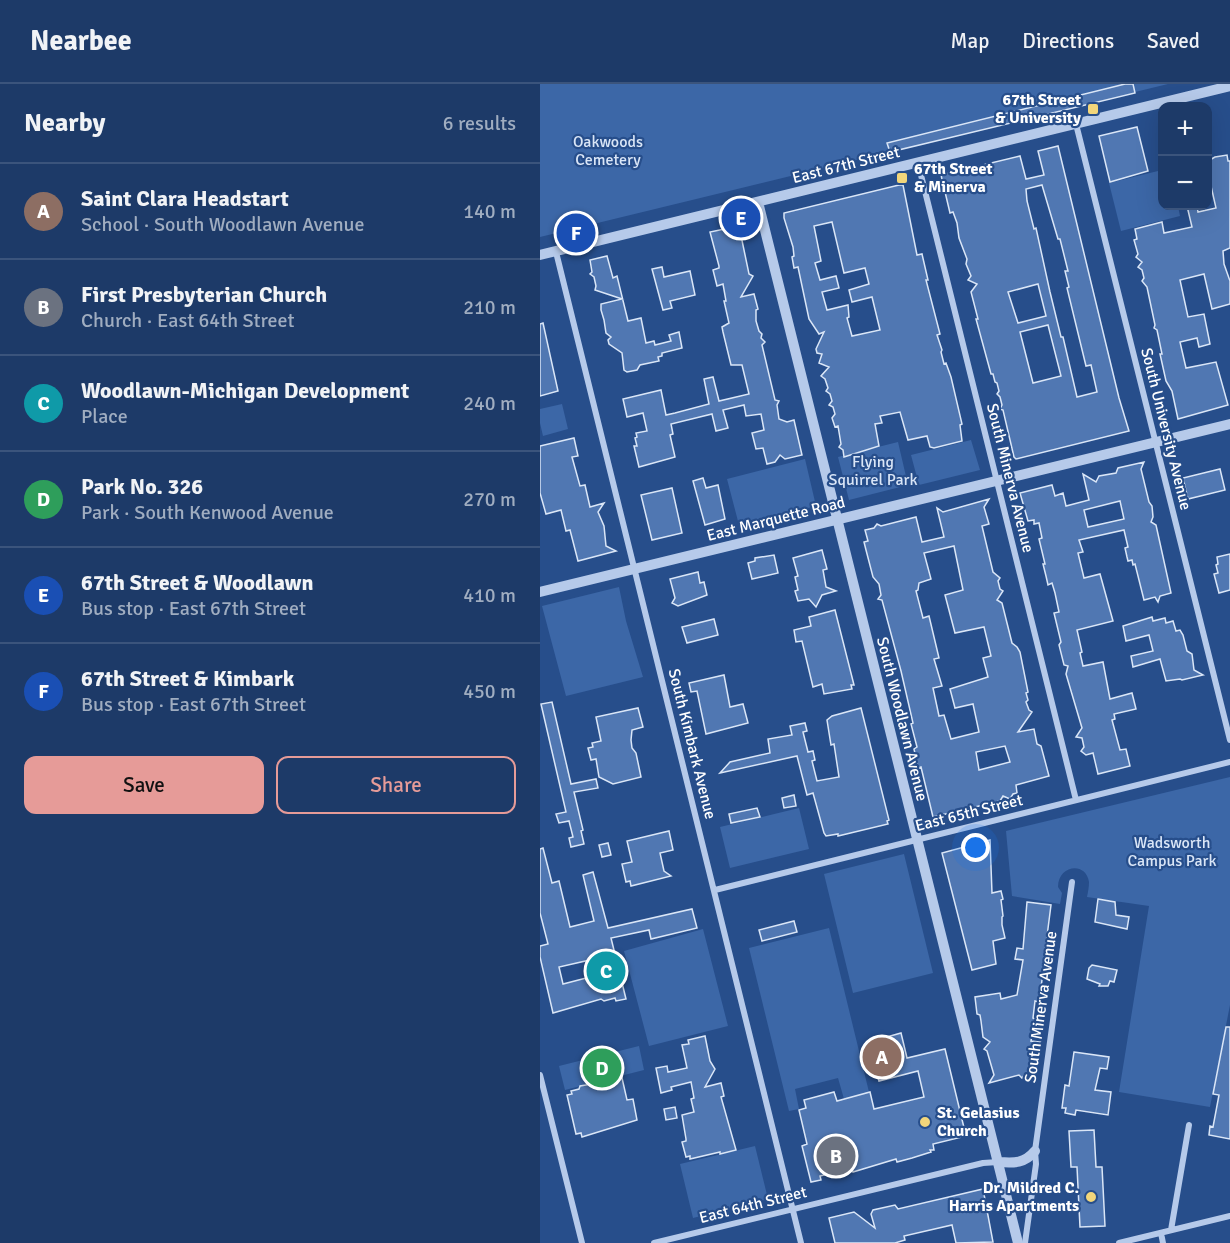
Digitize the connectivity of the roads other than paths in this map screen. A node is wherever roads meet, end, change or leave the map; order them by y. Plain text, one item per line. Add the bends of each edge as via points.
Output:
1 (1230, 86) edge
2 (1076, 124) junction
3 (918, 163) junction
4 (758, 202) junction
5 (556, 252) junction
6 (540, 255) edge
7 (1230, 424) edge
8 (1155, 442) junction
9 (997, 482) junction
10 (837, 519) junction
11 (634, 569) junction
12 (540, 592) edge
13 (1230, 740) edge
14 (1230, 762) edge
15 (1076, 800) junction
16 (917, 840) junction
17 (1072, 882) dead end
18 (715, 891) junction
19 (540, 1075) edge
20 (1189, 1125) dead end
21 (1035, 1151) junction
22 (998, 1162) junction
23 (792, 1209) junction
24 (1230, 1216) edge
25 (1171, 1230) junction
26 (1161, 1233) junction
27 (582, 1243) edge
28 (654, 1243) edge
29 (801, 1243) edge
30 (1018, 1243) edge
31 (1025, 1243) edge
32 (1119, 1243) edge
33 (1163, 1243) edge

1 - 2 street, East 67th Street
2 - 3 street, East 67th Street
2 - 8 street, South University Avenue
3 - 4 street, East 67th Street
3 - 9 street, South Minerva Avenue
4 - 5 street, East 67th Street
4 - 10 street, South Woodlawn Avenue
5 - 6 street, East 67th Street
5 - 11 street, South Kimbark Avenue
7 - 8 street, East Marquette Road
8 - 9 street, East Marquette Road
8 - 13 street, South University Avenue
9 - 10 street, East Marquette Road
9 - 15 street, South Minerva Avenue
10 - 11 street, East Marquette Road
10 - 16 street, South Woodlawn Avenue
11 - 12 street, East Marquette Road
11 - 18 street, South Kimbark Avenue
14 - 15 street, East 65th Street
15 - 16 street, East 65th Street
16 - 18 street, East 65th Street
16 - 22 street, South Woodlawn Avenue
17 - 21 street, South Minerva Avenue
18 - 23 street, South Kimbark Avenue
19 - 27 street
20 - 25 street
21 - 22 street via 1016,1163
21 - 31 street, South Minerva Avenue
22 - 23 street, East 64th Street
22 - 30 street, South Woodlawn Avenue
23 - 28 street, East 64th Street
23 - 29 street, South Kimbark Avenue
24 - 25 street
25 - 26 street
26 - 32 street
26 - 33 street

